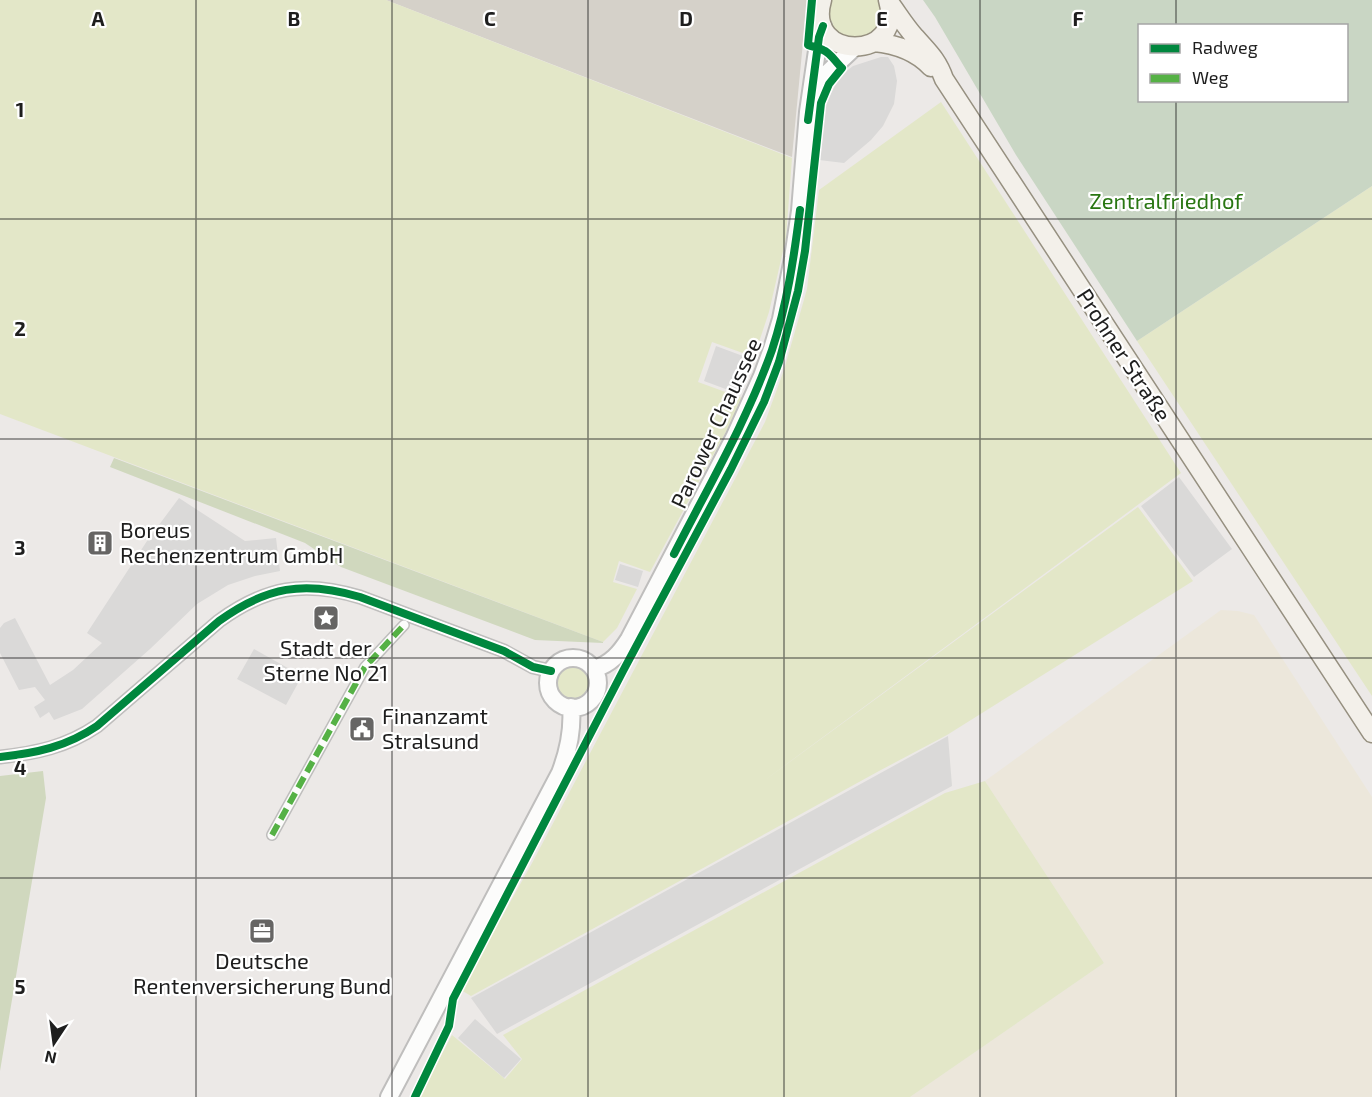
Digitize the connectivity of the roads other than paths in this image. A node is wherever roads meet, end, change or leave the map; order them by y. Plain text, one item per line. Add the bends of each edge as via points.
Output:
1 (822, 0) edge
2 (889, 1) edge
3 (823, 26) junction
4 (874, 42) junction
5 (855, 47) junction
6 (944, 79) junction
7 (812, 93) junction
8 (404, 625) dead end
9 (594, 669) junction
10 (551, 671) junction
11 (571, 708) junction
12 (1372, 733) edge
13 (0, 757) edge
14 (272, 835) dead end
15 (389, 1097) edge

1 - 3 main road, Parower Chaussee
2 - 4 main road via 890,21
2 - 6 main road, Prohner Straße via 933,56
3 - 5 main road via 832,39
3 - 7 street, Parower Chaussee
4 - 5 main road, Parower Chaussee
4 - 6 main road, Prohner Straße via 920,56
5 - 7 street, Parower Chaussee
6 - 12 main road, Prohner Straße
7 - 9 street, Parower Chaussee via 793,258 781,319 762,376 629,639 612,660
8 - 14 street via 365,667
9 - 10 street via 572,658
9 - 11 street via 597,692 586,704
10 - 11 street via 552,694 556,701
10 - 13 street via 360,597 301,588 256,598 236,609 84,735 46,750
11 - 15 street via 568,752 560,773

